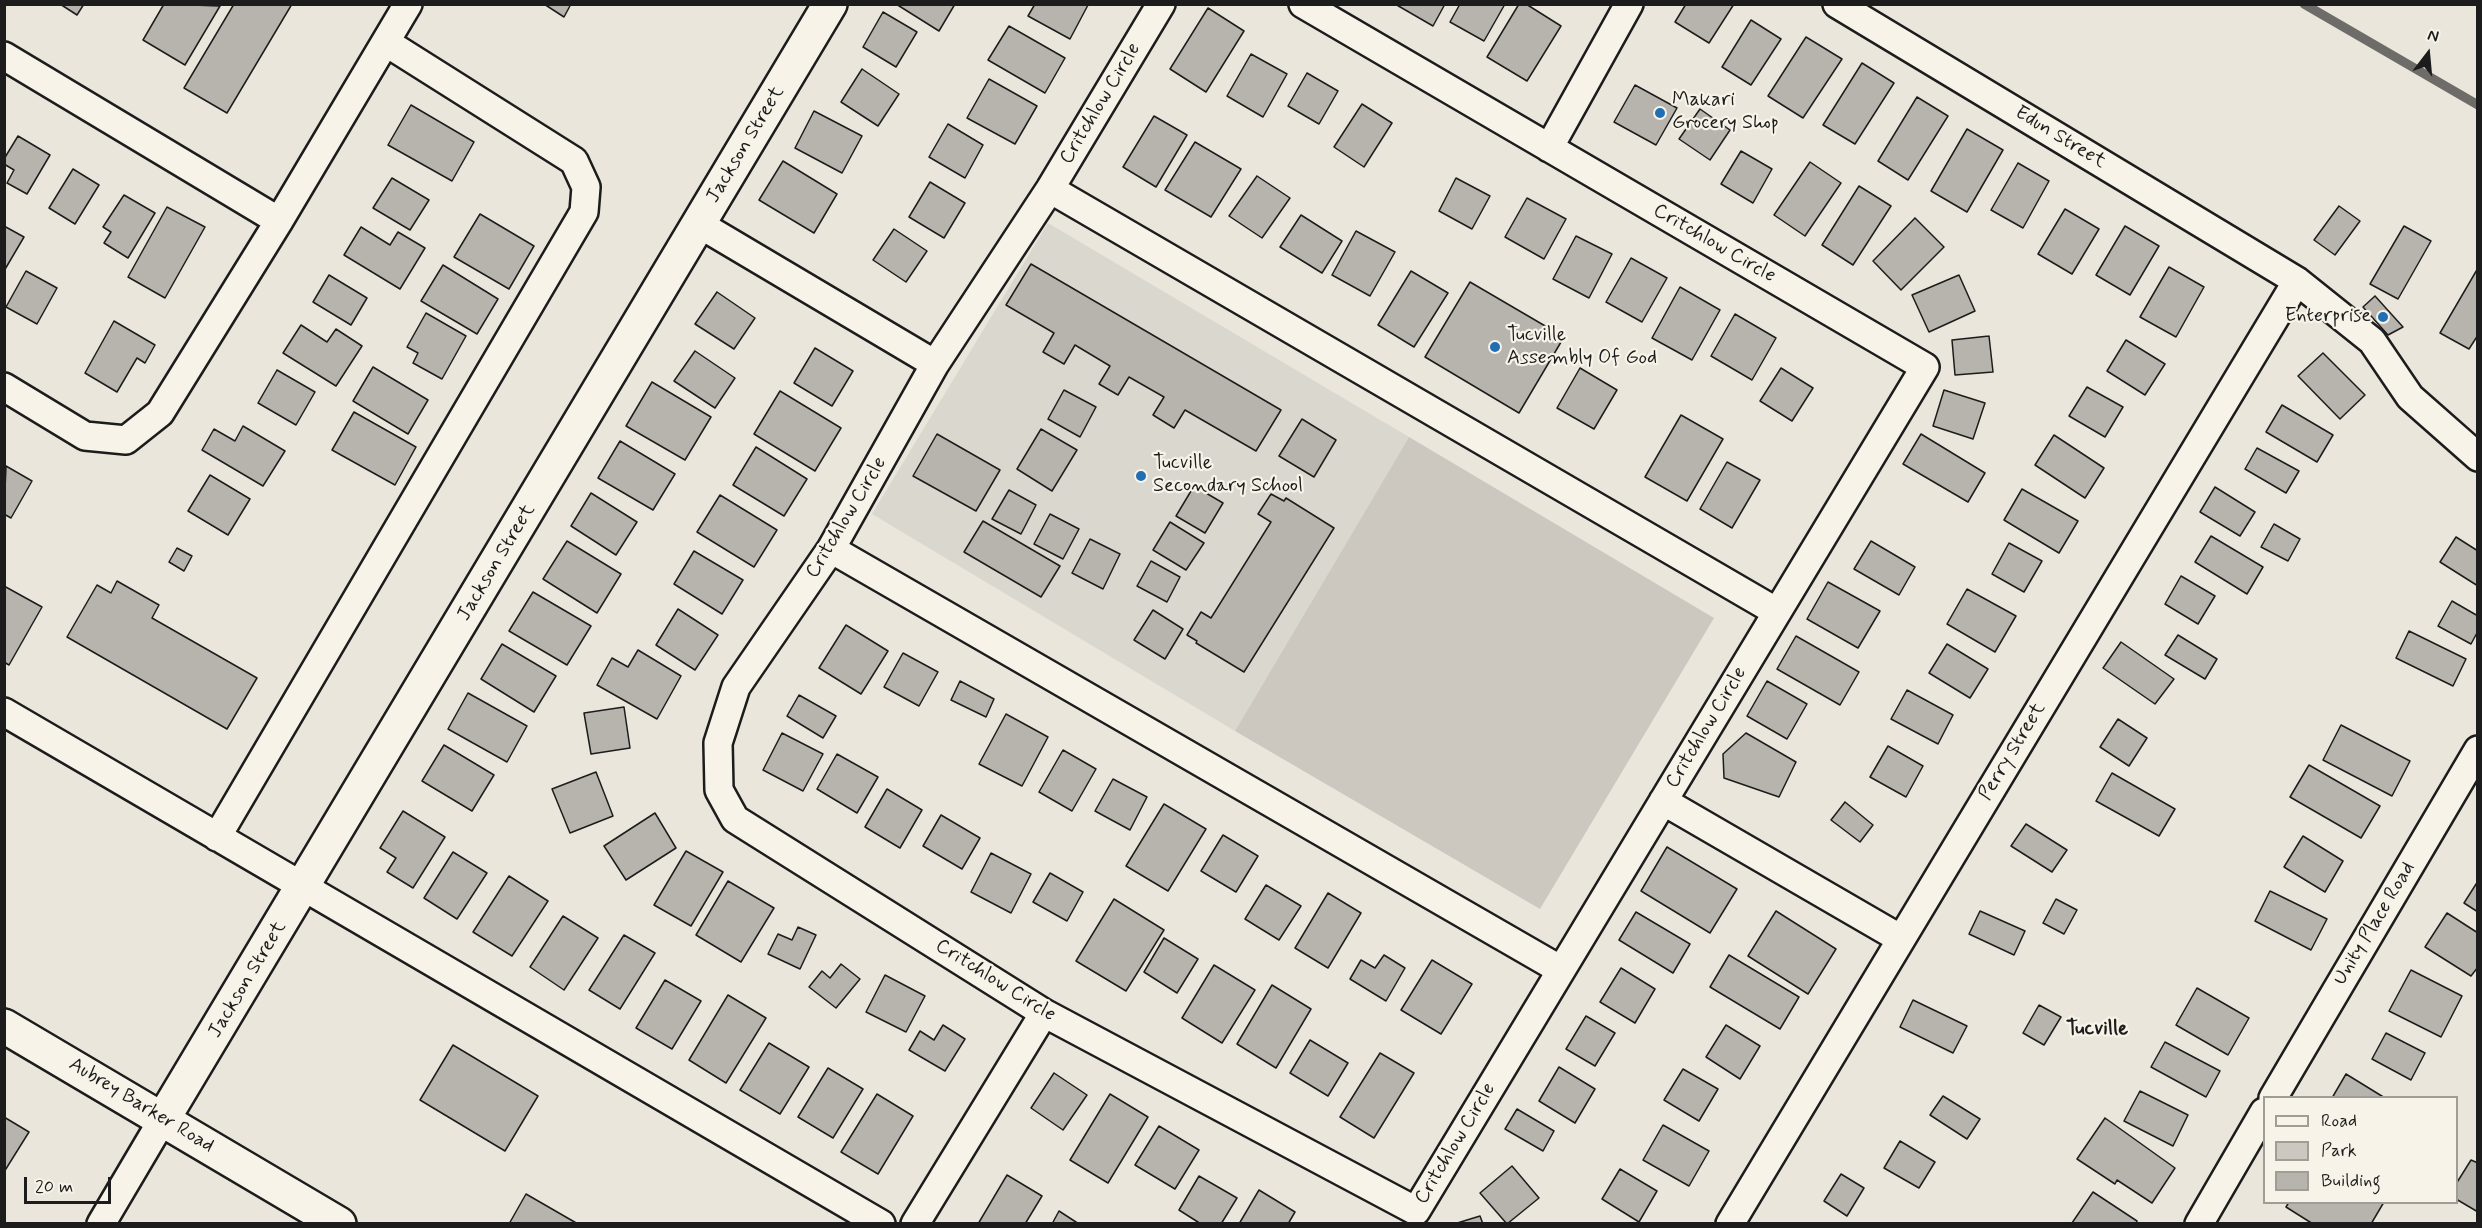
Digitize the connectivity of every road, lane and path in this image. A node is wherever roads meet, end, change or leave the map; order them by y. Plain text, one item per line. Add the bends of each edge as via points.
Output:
1 (408, 4) edge
2 (830, 4) edge
3 (1161, 4) edge
4 (1303, 4) edge
5 (1629, 4) edge
6 (1837, 4) edge
7 (387, 43) junction
8 (4, 56) edge
9 (1549, 148) junction
10 (1050, 189) junction
11 (279, 220) junction
12 (699, 224) junction
13 (2290, 277) junction
14 (935, 364) junction
15 (4, 387) edge
16 (2478, 457) edge
17 (831, 549) junction
18 (1777, 612) junction
19 (4, 712) edge
20 (2478, 750) edge
21 (2470, 779) edge
22 (1663, 801) junction
23 (217, 837) junction
24 (304, 887) junction
25 (1901, 939) junction
26 (1561, 970) junction
27 (1044, 1013) junction
28 (4, 1026) edge
29 (2274, 1096) edge
30 (2263, 1115) edge
31 (163, 1119) junction
32 (101, 1224) edge
33 (339, 1224) edge
34 (881, 1224) edge
35 (915, 1224) edge
36 (1730, 1224) edge
37 (2199, 1224) edge

1 - 7 street
2 - 12 street, Jackson Street
3 - 10 street, Critchlow Circle
4 - 9 street, Critchlow Circle
5 - 9 street
6 - 13 street, Edun Street
7 - 11 street
7 - 23 street via 574,161 586,187 584,212
8 - 11 street
9 - 18 street, Critchlow Circle via 1925,367
10 - 14 street, Critchlow Circle
10 - 18 street
11 - 15 street via 160,413 126,440 85,436
12 - 14 street
12 - 24 street, Jackson Street
13 - 16 street, Edun Street via 2372,341 2410,397
13 - 25 street, Perry Street
14 - 17 street, Critchlow Circle
17 - 26 street
17 - 27 street, Critchlow Circle via 736,687 718,743 719,790 735,819
18 - 22 street, Critchlow Circle
19 - 23 street
20 - 21 street, Unity Place Road
21 - 29 street, Unity Place Road
22 - 25 street
22 - 26 street, Critchlow Circle
23 - 24 street
24 - 31 street, Jackson Street
24 - 34 street
25 - 36 street, Perry Street
26 - 27 street, Critchlow Circle via 1416,1211
27 - 35 street
28 - 31 street, Aubrey Barker Road
30 - 37 street
31 - 32 street
31 - 33 street, Aubrey Barker Road

